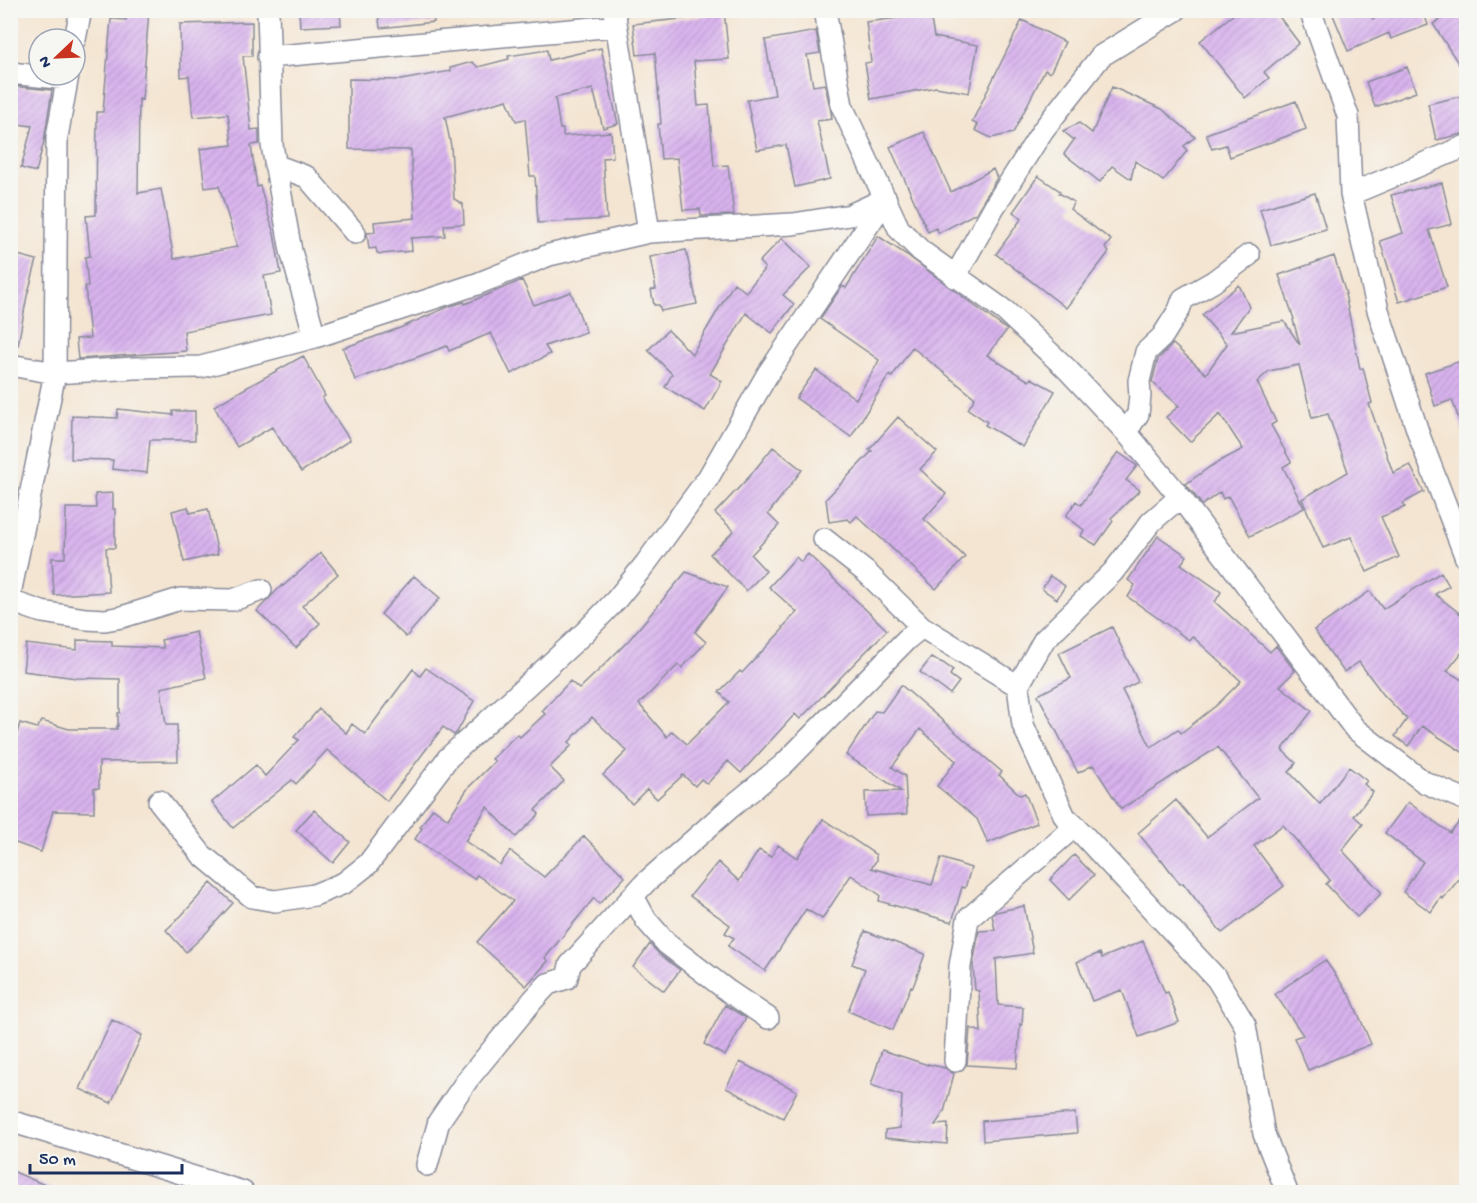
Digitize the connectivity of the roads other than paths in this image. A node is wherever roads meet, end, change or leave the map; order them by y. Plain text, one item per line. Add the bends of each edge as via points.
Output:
1 (81, 10) edge
2 (268, 10) edge
3 (825, 10) edge
4 (1176, 10) edge
5 (1310, 10) edge
6 (615, 18) edge
7 (77, 27) edge
8 (268, 57) junction
9 (10, 73) edge
10 (27, 74) edge
11 (65, 87) edge
12 (1467, 146) edge
13 (275, 165) junction
14 (1351, 194) junction
15 (885, 199) junction
16 (650, 232) junction
17 (355, 233) dead end
18 (1249, 255) dead end
19 (956, 277) junction
20 (315, 337) junction
21 (10, 365) edge
22 (55, 373) junction
23 (1125, 432) junction
24 (1180, 497) junction
25 (824, 539) dead end
26 (1467, 558) edge
27 (261, 590) dead end
28 (10, 594) edge
29 (10, 601) edge
30 (922, 627) junction
31 (1018, 686) junction
32 (1467, 800) edge
33 (159, 801) dead end
34 (1075, 825) junction
35 (633, 896) junction
36 (768, 1018) dead end
37 (955, 1061) dead end
38 (10, 1122) edge
39 (427, 1165) dead end
40 (243, 1192) edge
41 (1287, 1192) edge

1 - 7 street
2 - 8 street
3 - 15 street via 842,106
4 - 19 street via 1101,56 1042,130
5 - 14 street via 1348,116
6 - 8 street
6 - 16 street
8 - 13 street
9 - 10 street
11 - 22 street via 57,136
12 - 14 street
13 - 17 street via 307,177
13 - 20 street via 291,251
14 - 26 street via 1378,310 1420,438
15 - 16 street via 850,215 793,224
15 - 19 street via 899,229
15 - 33 street via 767,375 708,478 646,563 584,633 448,758 368,864 344,883 314,895 275,901 252,897 202,855
16 - 20 street via 549,255 477,284
18 - 23 street via 1183,299 1161,337 1146,352 1138,381 1138,414
19 - 23 street via 1005,311 1067,369
20 - 22 street via 201,367
21 - 22 street
22 - 28 street
23 - 24 street
24 - 31 street via 1151,522 1113,572 1044,640
24 - 32 street via 1355,729 1424,782
25 - 30 street via 867,573
27 - 29 street via 233,600 180,599 105,620 42,612
30 - 31 street
30 - 35 street via 783,765 730,807
31 - 34 street via 1023,725 1065,817
34 - 37 street via 968,919 960,966
34 - 41 street via 1217,979 1245,1025 1264,1134
35 - 36 street via 646,920 667,944
35 - 39 street via 570,965 567,978 540,992 468,1078 440,1121
38 - 40 street

